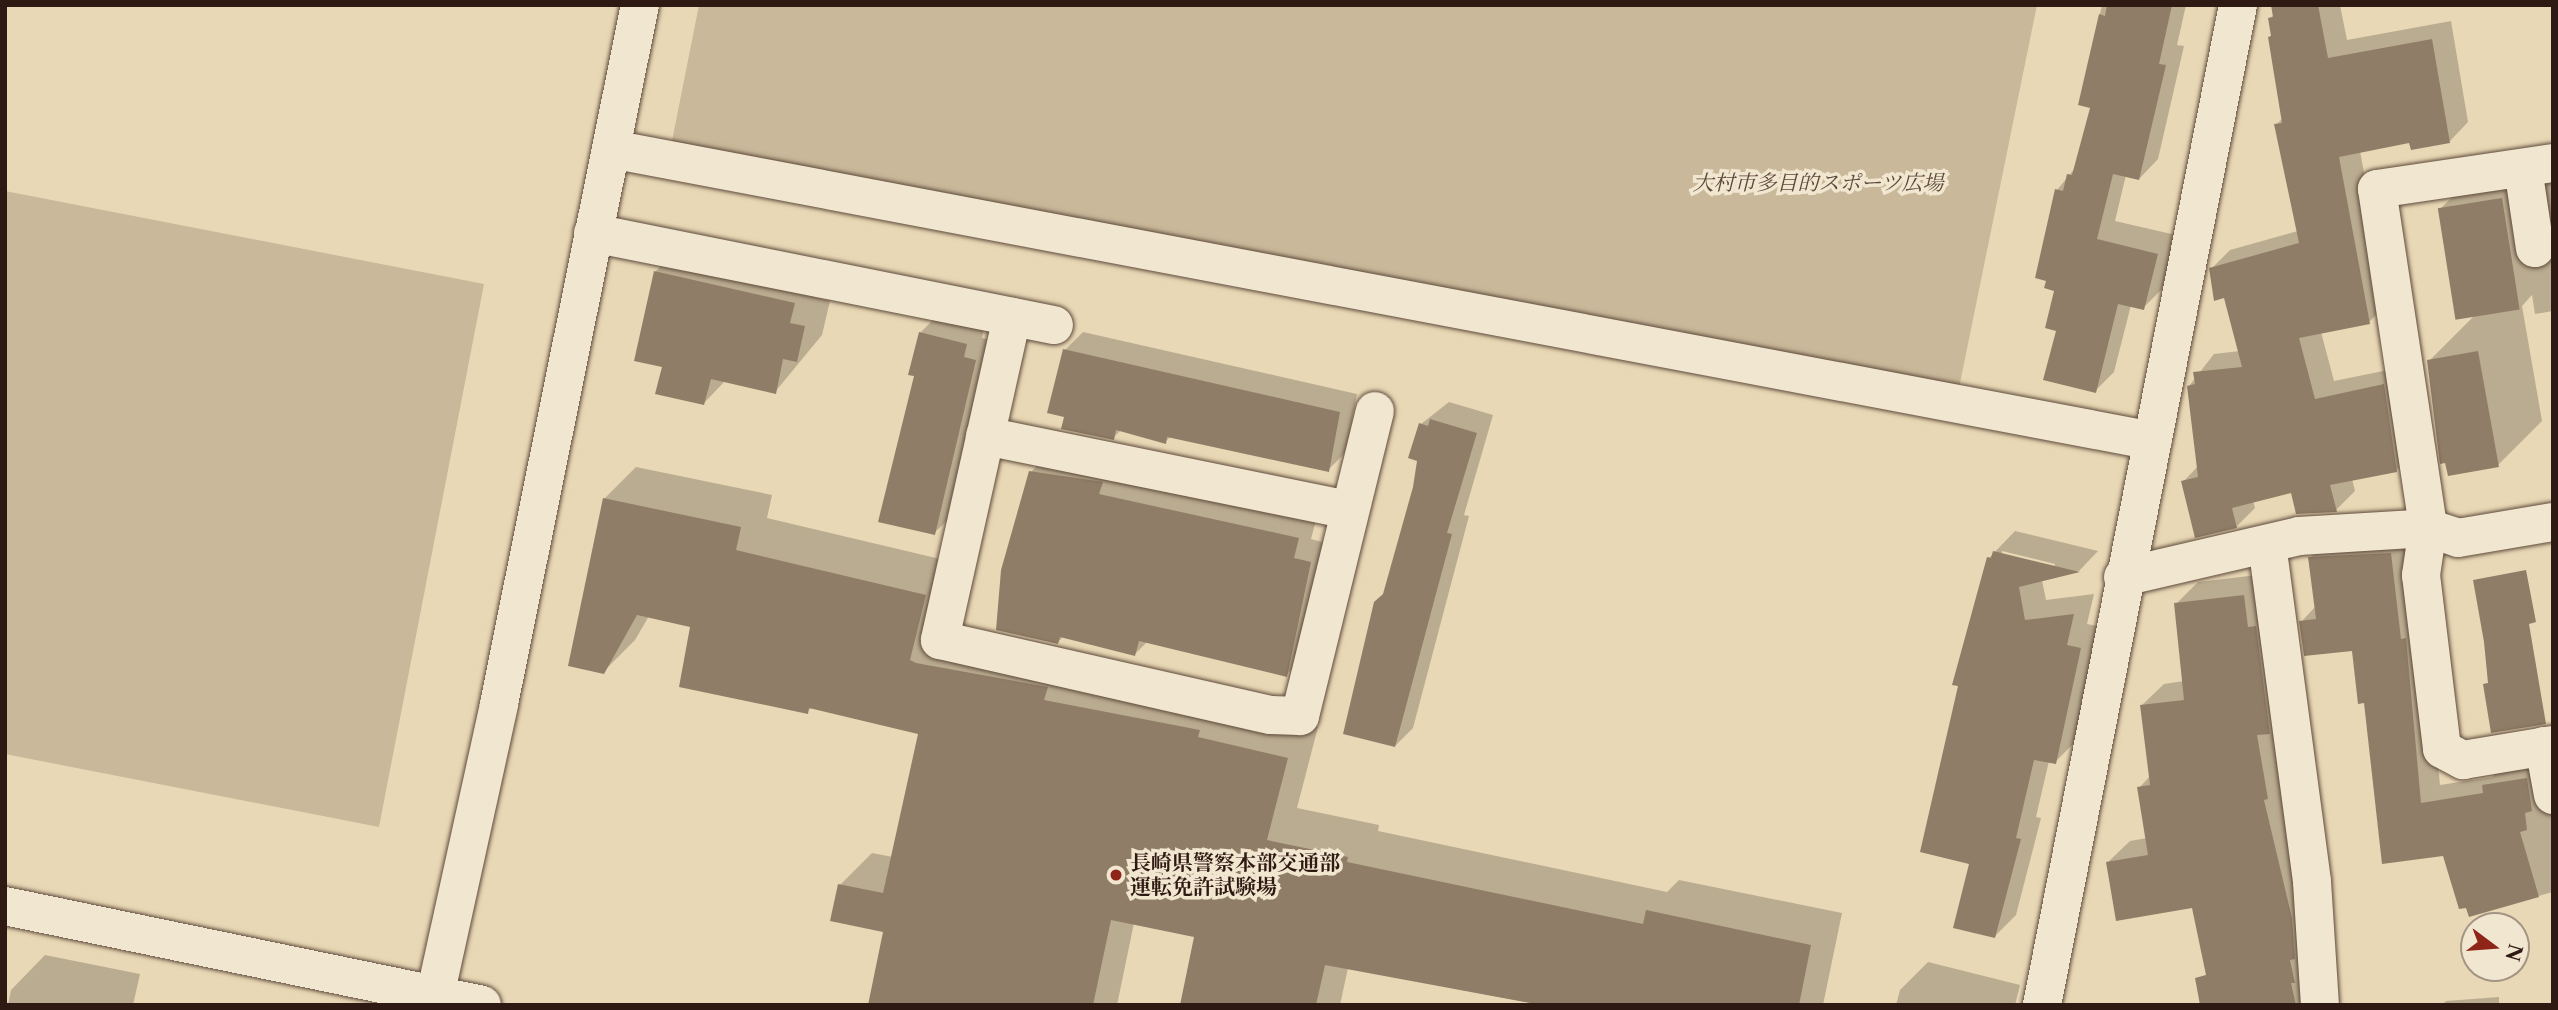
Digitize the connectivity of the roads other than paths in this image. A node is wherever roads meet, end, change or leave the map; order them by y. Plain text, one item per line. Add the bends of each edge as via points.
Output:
1 (640, 5) edge
2 (2238, 5) edge
3 (611, 149) junction
4 (2538, 165) edge
5 (593, 233) junction
6 (2535, 248) dead end
7 (1012, 317) junction
8 (1054, 326) dead end
9 (1375, 411) dead end
10 (985, 436) junction
11 (2152, 441) junction
12 (1349, 510) junction
13 (2553, 522) edge
14 (2428, 528) junction
15 (2267, 544) junction
16 (2123, 577) junction
17 (2549, 746) edge
18 (2553, 795) edge
19 (5, 906) edge
20 (434, 1000) edge
21 (482, 1005) edge
22 (2042, 1005) edge
23 (2320, 1005) edge

1 - 3 street
2 - 11 street
3 - 5 street
3 - 11 street
4 - 6 street
4 - 14 street via 2377,189
5 - 7 street
5 - 20 street via 499,704
7 - 8 street
7 - 10 street
9 - 12 street
10 - 12 street
10 - 12 street via 940,640 1271,715 1300,716
11 - 16 street
13 - 14 street via 2458,538
14 - 15 street via 2299,536
14 - 17 street via 2421,575 2442,749 2463,760
15 - 16 street
15 - 23 street via 2312,882
16 - 22 street
17 - 18 street
19 - 20 street
20 - 21 street

